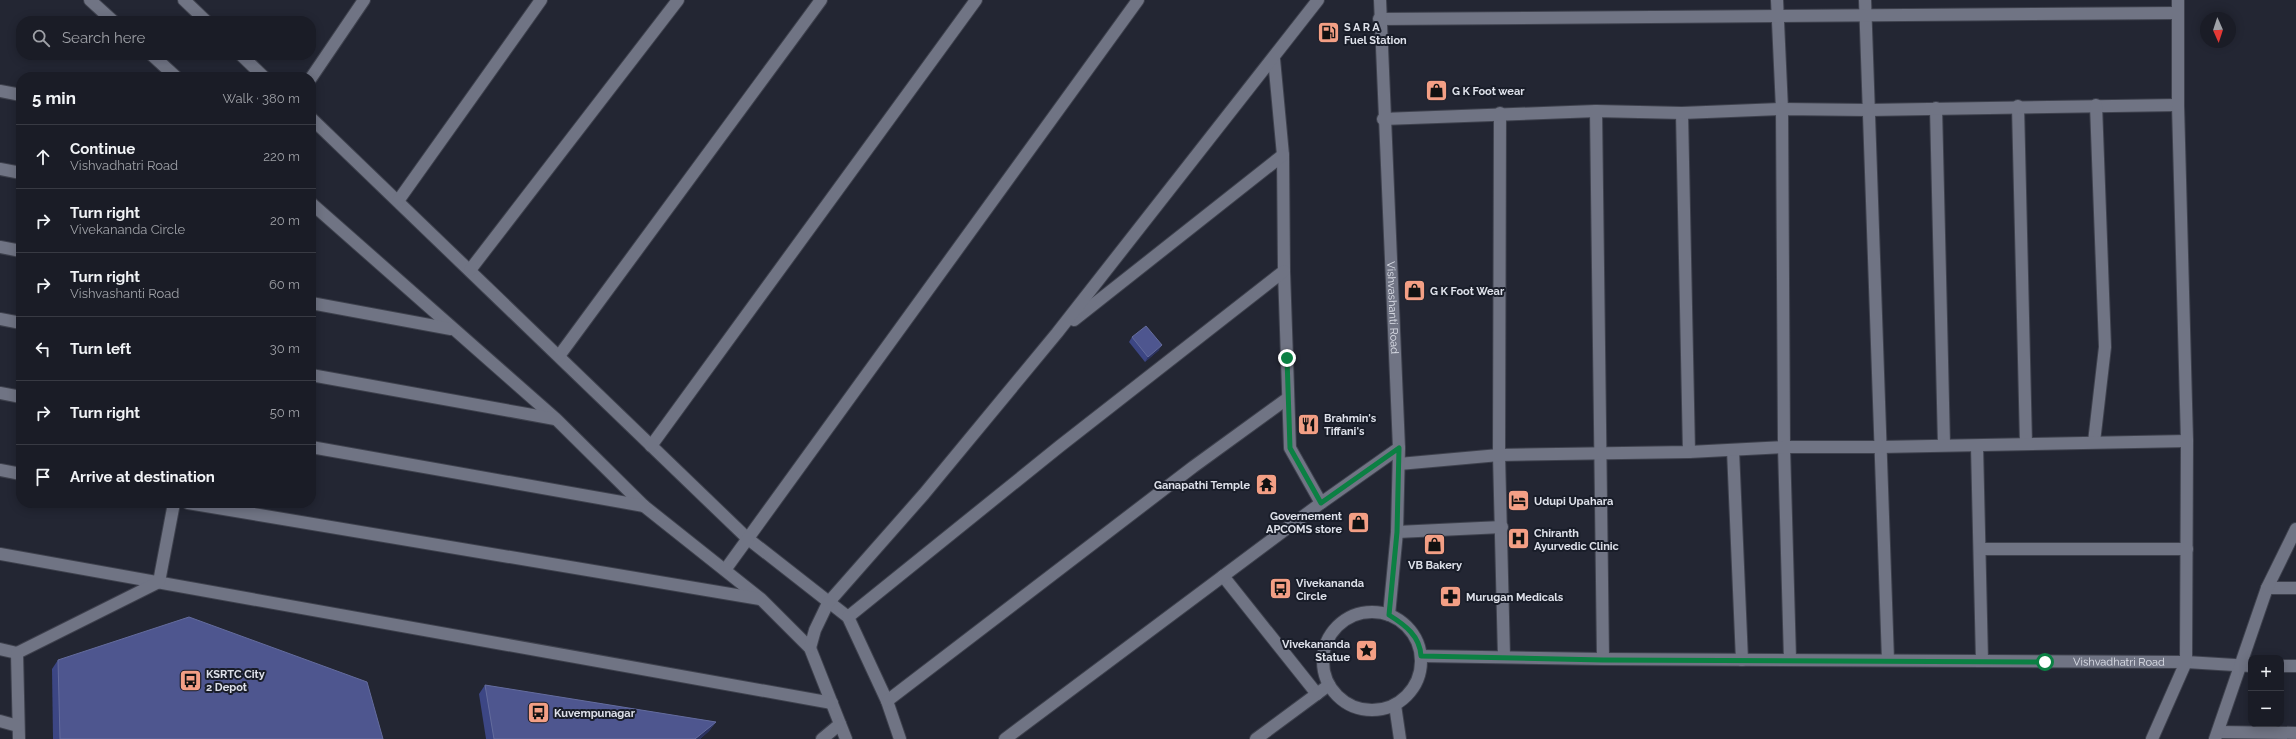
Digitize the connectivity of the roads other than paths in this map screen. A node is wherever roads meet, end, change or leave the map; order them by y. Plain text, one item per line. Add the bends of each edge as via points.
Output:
1 (90, 0) edge
2 (364, 0) edge
3 (541, 0) edge
4 (678, 0) edge
5 (820, 0) edge
6 (976, 0) edge
7 (1138, 0) edge
8 (1318, 0) edge
9 (1380, 0) edge
10 (1777, 0) edge
11 (1865, 0) edge
12 (2178, 0) edge
13 (190, 2) edge
14 (2178, 13) junction
15 (108, 16) edge
16 (202, 16) edge
17 (1778, 16) junction
18 (1865, 16) junction
19 (1380, 19) junction
20 (1274, 59) junction
21 (157, 60) edge
22 (246, 60) edge
23 (171, 72) edge
24 (259, 72) edge
25 (315, 72) edge
26 (0, 91) edge
27 (16, 94) edge
28 (2096, 105) junction
29 (2178, 105) junction
30 (2018, 106) junction
31 (1936, 108) junction
32 (1782, 109) junction
33 (1596, 110) junction
34 (1868, 110) junction
35 (1500, 113) junction
36 (1682, 113) junction
37 (1384, 119) junction
38 (316, 123) edge
39 (1283, 155) junction
40 (0, 169) edge
41 (16, 172) edge
42 (398, 201) junction
43 (316, 207) edge
44 (0, 247) edge
45 (16, 250) edge
46 (470, 270) junction
47 (1284, 271) junction
48 (316, 304) edge
49 (0, 319) edge
50 (16, 322) edge
51 (452, 329) junction
52 (1057, 333) junction
53 (559, 356) junction
54 (316, 376) edge
55 (0, 393) edge
56 (16, 396) edge
57 (1288, 398) junction
58 (556, 419) junction
59 (2187, 441) junction
60 (2094, 442) junction
61 (2026, 444) junction
62 (1944, 445) junction
63 (651, 446) junction
64 (1977, 446) junction
65 (1784, 447) junction
66 (316, 448) edge
67 (1399, 448) junction
68 (1880, 448) junction
69 (1733, 450) junction
70 (1601, 452) junction
71 (1689, 452) junction
72 (1499, 455) junction
73 (1399, 464) junction
74 (0, 470) edge
75 (16, 473) edge
76 (1321, 503) junction
77 (644, 506) junction
78 (173, 508) edge
79 (218, 508) edge
80 (1502, 527) junction
81 (2296, 529) edge
82 (1397, 532) junction
83 (747, 538) junction
84 (1980, 548) junction
85 (2187, 549) junction
86 (0, 554) edge
87 (725, 570) junction
88 (1223, 576) junction
89 (159, 582) junction
90 (2267, 588) junction
91 (2296, 588) edge
92 (761, 599) junction
93 (828, 603) junction
94 (1389, 615) junction
95 (848, 617) junction
96 (810, 648) junction
97 (0, 649) edge
98 (17, 653) junction
99 (1421, 656) junction
100 (1504, 657) junction
101 (1790, 659) junction
102 (1603, 660) junction
103 (1742, 660) junction
104 (1888, 660) junction
105 (1982, 661) junction
106 (2186, 662) junction
107 (2246, 666) edge
108 (2284, 666) edge
109 (2296, 666) edge
110 (1329, 685) junction
111 (1317, 694) junction
112 (887, 701) junction
113 (832, 703) junction
114 (1395, 705) junction
115 (0, 721) edge
116 (840, 724) junction
117 (18, 726) junction
118 (2296, 733) edge
119 (2217, 735) edge
120 (19, 739) edge
121 (822, 739) edge
122 (846, 739) edge
123 (900, 739) edge
124 (1005, 739) edge
125 (1256, 739) edge
126 (1400, 739) edge
127 (2152, 739) edge

1 - 15 street
2 - 25 street
3 - 42 street
4 - 46 street
5 - 53 street
6 - 63 street
7 - 83 street
8 - 20 street
9 - 19 street, Vishvashanti Road
10 - 17 street
11 - 18 street
12 - 14 street
13 - 16 street
14 - 18 street
14 - 29 street
17 - 18 street
17 - 19 street
17 - 32 street
18 - 34 street
19 - 37 street, Vishvashanti Road
20 - 39 street
20 - 52 street
21 - 23 street
22 - 24 street
26 - 27 street
28 - 29 street
28 - 30 street
28 - 60 street via 2105,347
29 - 59 street
30 - 31 street
30 - 61 street
31 - 34 street
31 - 62 street
32 - 34 street
32 - 36 street
32 - 65 street
33 - 35 street
33 - 36 street
33 - 70 street
34 - 68 street
35 - 37 street
35 - 72 street
36 - 71 street
37 - 67 street, Vishvashanti Road
38 - 42 street
39 - 47 street
39 - 52 street
40 - 41 street
42 - 46 street
43 - 51 street
44 - 45 street
46 - 53 street
47 - 57 street
47 - 95 street via 1060,446
48 - 51 street
49 - 50 street
51 - 58 street
52 - 93 street via 924,494
53 - 63 street
54 - 58 street
55 - 56 street
57 - 76 street via 1290,448
57 - 112 street via 1193,466
58 - 77 street
59 - 60 street
59 - 85 street
60 - 61 street
61 - 64 street
62 - 64 street
62 - 68 street
63 - 83 street
64 - 84 street
65 - 68 street
65 - 69 street
65 - 101 street
66 - 77 street
67 - 73 street, Vishvashanti Road
67 - 76 street
68 - 104 street
69 - 71 street
69 - 103 street
70 - 71 street
70 - 72 street
70 - 102 street
72 - 73 street
72 - 80 street
73 - 82 street, Vishvashanti Road
74 - 75 street
76 - 88 street
77 - 87 street
78 - 89 street
79 - 92 street
80 - 82 street
80 - 100 street
81 - 90 street
82 - 94 street, Vishvashanti Road
83 - 87 street
83 - 93 street
84 - 85 street
84 - 105 street
85 - 106 street
86 - 89 street
87 - 92 street
88 - 111 street
88 - 124 street
89 - 98 street
89 - 113 street
90 - 91 street
90 - 107 street
92 - 96 street
93 - 95 street
93 - 96 street via 815,630
94 - 99 street via 1403,623 1414,635
94 - 110 street via 1374,612 1357,614 1342,622 1331,634 1324,648 1322,664
95 - 112 street
96 - 113 street
97 - 98 street
98 - 117 street
99 - 100 street, Vishvadhatri Road
99 - 114 street via 1417,682 1408,695
100 - 102 street, Vishvadhatri Road
101 - 103 street, Vishvadhatri Road
101 - 104 street, Vishvadhatri Road
102 - 103 street, Vishvadhatri Road
104 - 105 street, Vishvadhatri Road
105 - 106 street, Vishvadhatri Road
106 - 107 street, Vishvadhatri Road
106 - 127 street
107 - 119 street
108 - 109 street
110 - 111 street
110 - 114 street via 1335,694 1348,704 1363,710 1380,710
111 - 125 street
112 - 123 street
113 - 116 street
114 - 126 street
115 - 117 street
116 - 121 street
116 - 122 street
117 - 120 street
118 - 119 street

